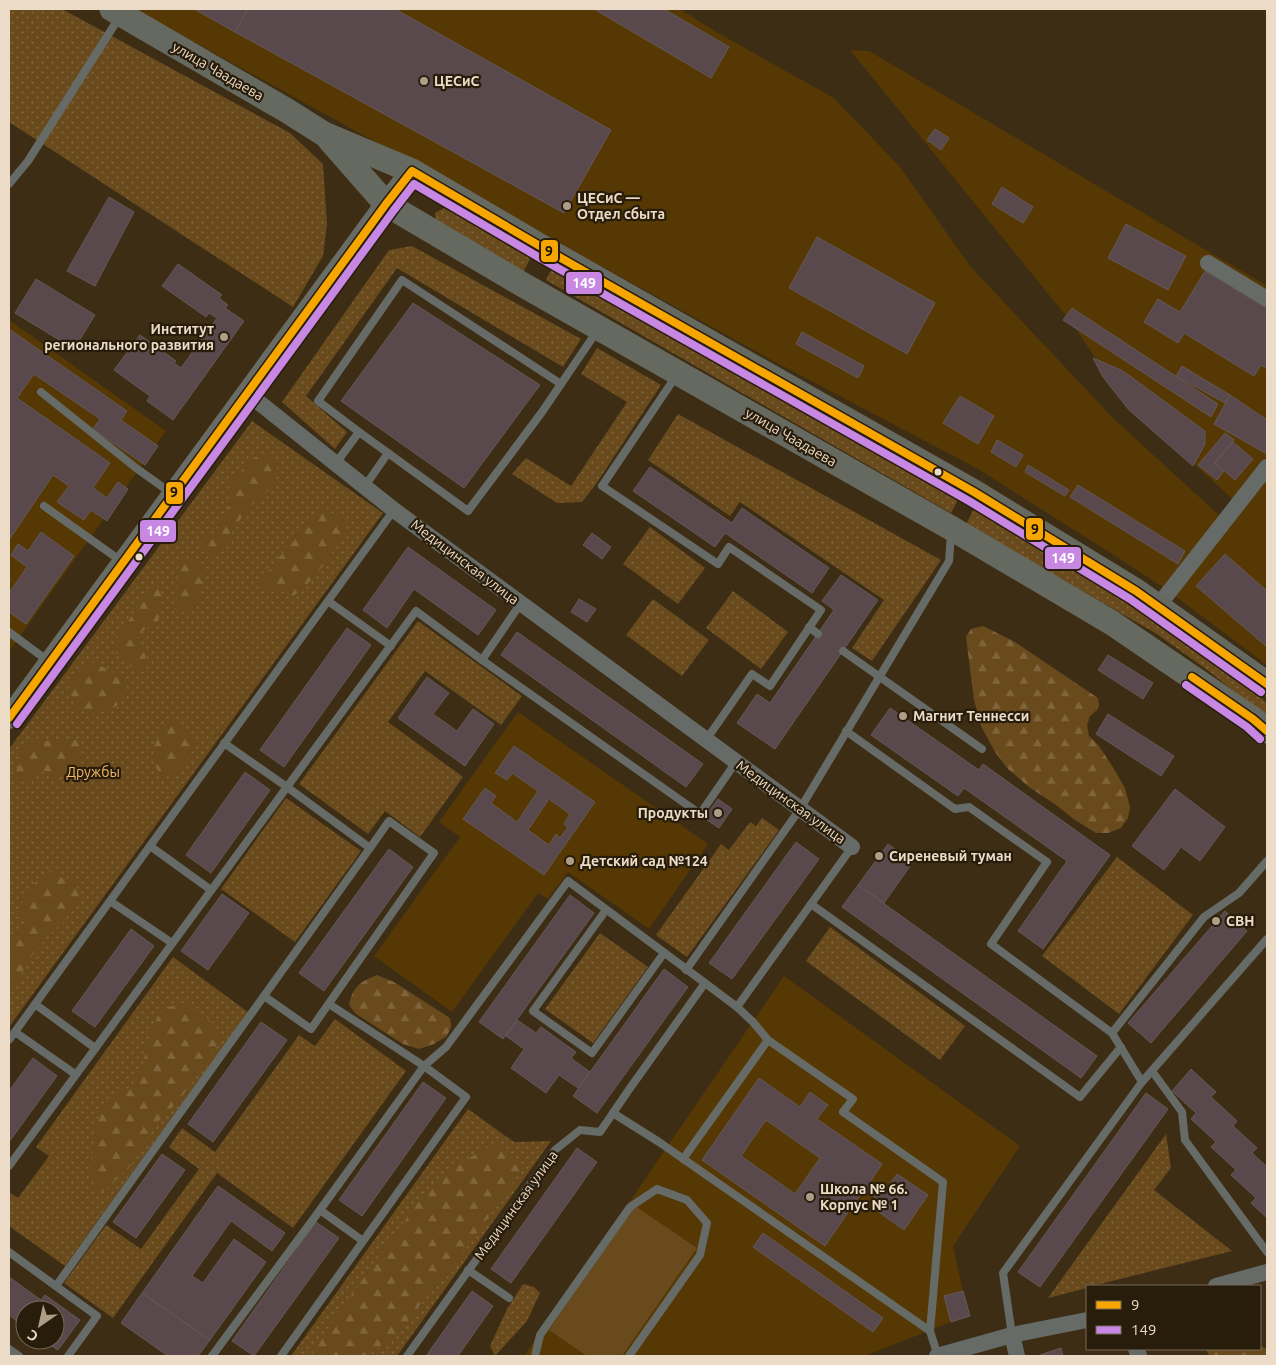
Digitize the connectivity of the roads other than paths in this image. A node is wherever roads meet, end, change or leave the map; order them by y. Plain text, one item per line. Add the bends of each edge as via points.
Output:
1 (116, 12) edge
2 (324, 134) junction
3 (412, 171) junction
4 (9, 184) edge
5 (386, 204) junction
6 (1208, 263) dead end
7 (1267, 299) edge
8 (599, 328) junction
9 (678, 372) junction
10 (561, 384) junction
11 (42, 392) dead end
12 (247, 392) junction
13 (359, 432) junction
14 (388, 453) junction
15 (336, 463) junction
16 (1267, 467) edge
17 (365, 486) junction
18 (173, 494) junction
19 (44, 506) dead end
20 (394, 510) junction
21 (951, 528) junction
22 (123, 563) junction
23 (328, 601) junction
24 (521, 603) junction
25 (1158, 606) junction
26 (810, 627) junction
27 (9, 632) edge
28 (818, 634) dead end
29 (390, 646) junction
30 (843, 651) dead end
31 (482, 660) junction
32 (50, 662) junction
33 (879, 677) junction
34 (1267, 684) edge
35 (9, 718) edge
36 (846, 731) junction
37 (1267, 731) edge
38 (706, 740) junction
39 (224, 744) junction
40 (982, 750) dead end
41 (736, 762) junction
42 (287, 787) junction
43 (800, 809) junction
44 (150, 846) junction
45 (852, 847) joint
46 (370, 848) junction
47 (1267, 861) edge
48 (211, 890) junction
49 (110, 901) junction
50 (811, 904) junction
51 (606, 910) junction
52 (1267, 939) edge
53 (172, 943) junction
54 (664, 953) junction
55 (686, 970) junction
56 (705, 983) junction
57 (264, 996) junction
58 (35, 1004) junction
59 (329, 1004) junction
60 (737, 1007) junction
61 (15, 1032) junction
62 (1112, 1033) junction
63 (9, 1040) edge
64 (768, 1040) junction
65 (1121, 1047) junction
66 (95, 1048) junction
67 (424, 1066) junction
68 (1152, 1071) junction
69 (76, 1074) junction
70 (1142, 1082) junction
71 (614, 1113) junction
72 (683, 1159) junction
73 (9, 1166) edge
74 (320, 1210) junction
75 (363, 1241) junction
76 (9, 1252) edge
77 (1267, 1252) edge
78 (468, 1270) junction
79 (1267, 1272) edge
80 (1220, 1285) edge
81 (56, 1286) junction
82 (509, 1298) dead end
83 (1086, 1320) edge
84 (930, 1331) junction
85 (1012, 1335) junction
86 (9, 1349) edge
87 (19, 1356) edge
88 (68, 1356) edge
89 (212, 1356) edge
90 (280, 1356) edge
91 (407, 1356) edge
92 (536, 1356) edge
93 (629, 1356) edge
94 (938, 1356) edge
95 (1018, 1356) edge

1 - 2 main road, улица Чаадаева
1 - 4 lane via 28,161
2 - 3 main road, улица Чаадаева
2 - 5 main road, улица Чаадаева
3 - 5 main road
3 - 25 main road, улица Чаадаева via 974,492
5 - 8 main road, улица Чаадаева
5 - 12 main road
6 - 7 street
8 - 9 main road, улица Чаадаева
8 - 10 lane
9 - 21 main road, улица Чаадаева
9 - 26 lane via 602,486 718,564 729,547 814,604 821,610
10 - 13 lane via 402,280 318,401
10 - 14 lane via 468,511
11 - 18 lane
12 - 15 street, Медицинская улица
12 - 18 main road
13 - 14 lane
13 - 15 lane
14 - 17 lane
15 - 17 street, Медицинская улица
16 - 25 street
17 - 20 street, Медицинская улица
18 - 22 main road
19 - 22 lane
20 - 23 lane
20 - 24 street, Медицинская улица
21 - 33 lane via 949,561
21 - 37 main road, улица Чаадаева via 1112,623
22 - 32 main road
23 - 29 lane
23 - 39 lane
24 - 31 lane
24 - 38 street, Медицинская улица
25 - 34 main road, улица Чаадаева
26 - 28 lane
26 - 38 lane via 770,686 752,674
27 - 32 lane
29 - 31 lane via 416,612
29 - 42 lane
30 - 33 lane
31 - 41 lane via 700,814
32 - 35 main road
33 - 36 lane
33 - 40 lane
36 - 43 lane
36 - 62 lane via 955,809 969,807 1047,862 991,944
38 - 41 street, Медицинская улица
39 - 42 lane
39 - 44 lane
41 - 43 street, Медицинская улица
42 - 46 lane
42 - 48 lane
43 - 45 street, Медицинская улица
43 - 55 lane
44 - 48 lane
44 - 49 lane
45 - 50 lane, Медицинская улица
46 - 57 lane
46 - 59 lane via 388,821 434,853
47 - 62 lane via 1238,893 1204,917
48 - 53 lane
49 - 53 lane
49 - 58 lane
50 - 60 lane, Медицинская улица
50 - 65 lane via 1080,1097
51 - 54 lane
51 - 54 lane via 533,1011 592,1053
51 - 67 lane via 568,881 446,1047
52 - 68 lane
53 - 66 lane
54 - 55 lane
55 - 56 lane
56 - 60 lane
56 - 71 lane, Медицинская улица
57 - 59 lane via 311,1029
57 - 81 lane
58 - 61 lane
58 - 66 lane
59 - 67 lane
60 - 64 lane
61 - 63 lane
61 - 69 lane
62 - 65 lane
64 - 72 lane
64 - 84 lane via 852,1099 843,1112 943,1182
65 - 70 lane
66 - 69 lane
67 - 74 lane
67 - 75 lane via 466,1097
68 - 70 lane
68 - 77 lane via 1182,1112 1185,1140
69 - 73 lane
70 - 85 lane via 1003,1273
71 - 72 lane
71 - 78 lane, Медицинская улица via 600,1132 580,1130 555,1150
72 - 84 lane
74 - 75 lane
74 - 89 lane
75 - 90 lane
76 - 81 lane
78 - 82 lane
78 - 91 lane, Медицинская улица
79 - 80 street
81 - 88 lane via 97,1316
83 - 85 street
84 - 94 lane
85 - 94 street
85 - 95 street
86 - 87 lane
92 - 93 lane via 540,1335 630,1207 657,1189 686,1200 706,1224 700,1255

